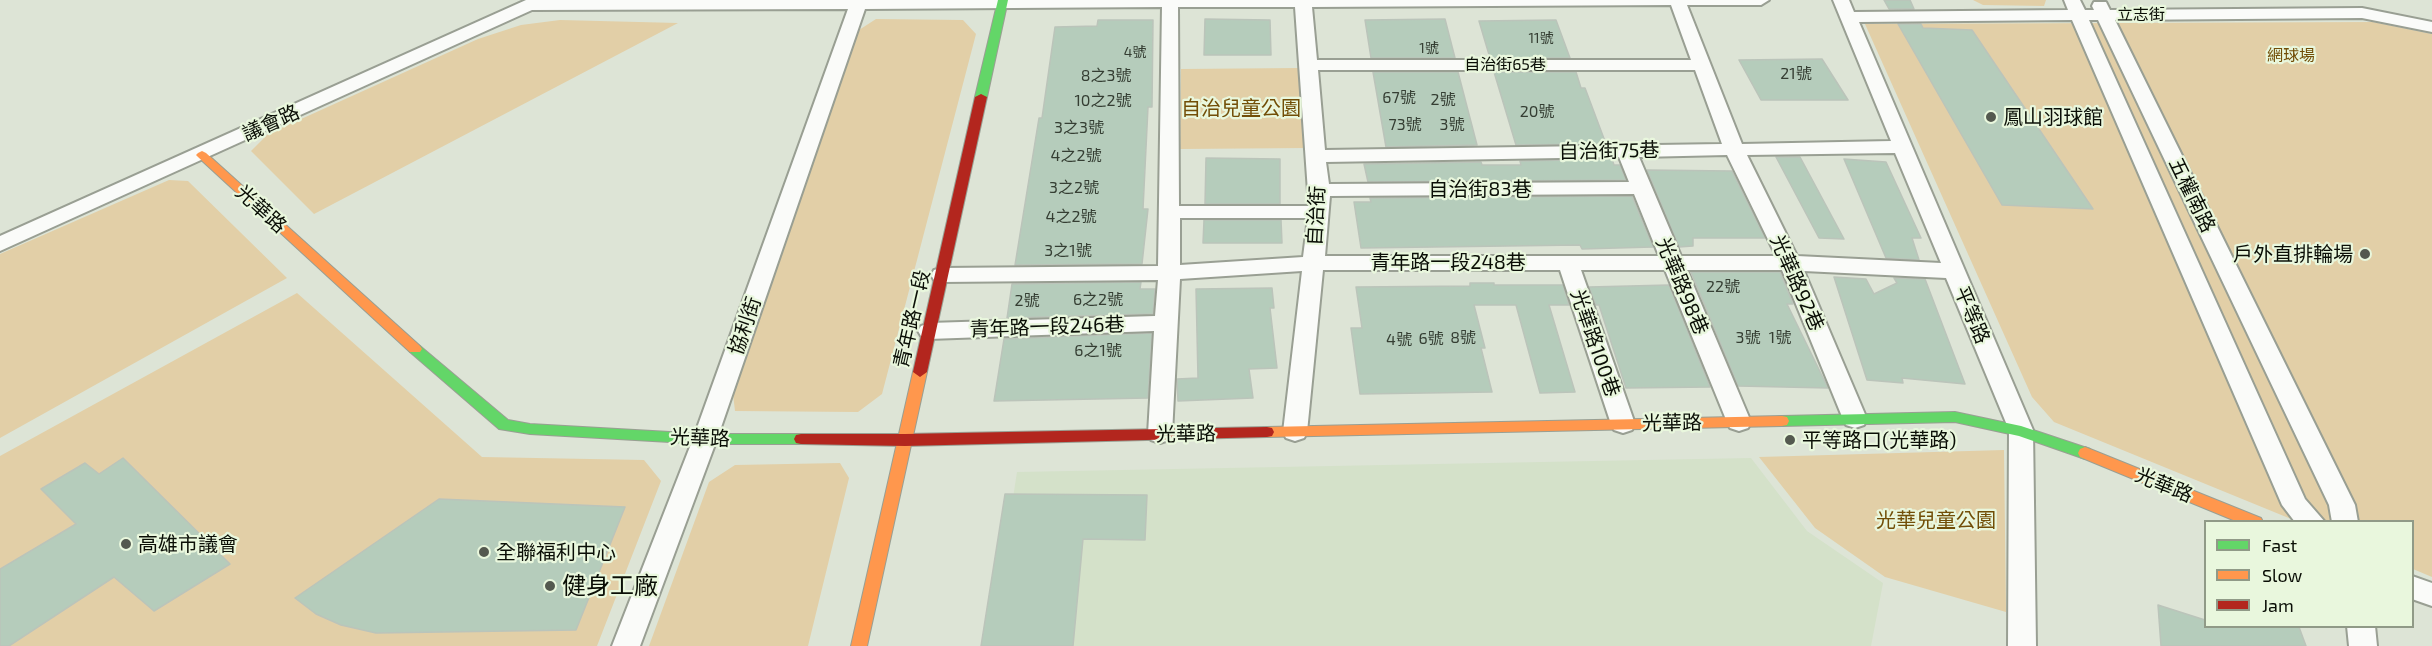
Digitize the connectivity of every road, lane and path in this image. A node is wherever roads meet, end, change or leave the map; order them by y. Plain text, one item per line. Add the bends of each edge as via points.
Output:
1 (1677, 0) edge
2 (1761, 0) edge
3 (1170, 1) edge
4 (1003, 2) edge
5 (1303, 2) edge
6 (535, 3) edge
7 (858, 5) junction
8 (1844, 8) edge
9 (2076, 8) edge
10 (2101, 8) edge
11 (2432, 27) edge
12 (1309, 65) junction
13 (1702, 65) junction
14 (1902, 147) junction
15 (1734, 149) junction
16 (1626, 150) junction
17 (202, 155) junction
18 (1317, 156) junction
19 (1641, 188) junction
20 (1319, 190) junction
21 (1168, 212) junction
22 (1319, 212) junction
23 (0, 244) edge
24 (1568, 262) junction
25 (1672, 262) junction
26 (1313, 263) junction
27 (1790, 263) junction
28 (1954, 272) junction
29 (1169, 273) junction
30 (942, 275) junction
31 (1165, 323) junction
32 (929, 331) junction
33 (1855, 419) junction
34 (1739, 422) junction
35 (1623, 424) junction
36 (2021, 430) junction
37 (1295, 432) junction
38 (1160, 434) junction
39 (705, 439) junction
40 (904, 440) junction
41 (2250, 520) edge
42 (2310, 520) edge
43 (2345, 520) edge
44 (2414, 588) edge
45 (2432, 596) edge
46 (2361, 628) edge
47 (626, 646) edge
48 (859, 646) edge
49 (2022, 646) edge
50 (2363, 646) edge

1 - 2 street
1 - 5 street
1 - 13 street, 光華路92巷
3 - 4 street
3 - 5 street
3 - 21 street
4 - 7 street
4 - 30 street, 青年路一段
5 - 12 street, 自治街
6 - 7 street
6 - 17 street, 議會路
7 - 39 street, 協利街
8 - 9 street, 立志街
8 - 14 street, 平等路
9 - 10 street, 立志街
9 - 42 street, 五權南路 via 2295,506
10 - 11 street, 立志街 via 2362,13
10 - 43 street, 五權南路 via 2342,505
12 - 13 street, 自治街65巷
12 - 18 street, 自治街
13 - 15 street, 光華路92巷
14 - 15 street, 自治街75巷
14 - 28 street, 平等路
15 - 16 street, 自治街75巷
15 - 27 street, 光華路92巷
16 - 18 street, 自治街75巷
16 - 19 street, 光華路98巷
17 - 23 street, 議會路
17 - 39 street, 光華路 via 504,425
18 - 20 street, 自治街
19 - 20 street, 自治街83巷
19 - 25 street, 光華路98巷
20 - 22 street, 自治街
21 - 22 street
21 - 29 street
22 - 26 street, 自治街
24 - 25 street, 青年路一段248巷
24 - 26 street, 青年路一段248巷
24 - 35 street, 光華路100巷
25 - 27 street, 青年路一段248巷
25 - 34 street, 光華路98巷
26 - 29 street, 青年路一段248巷
26 - 37 street, 自治街
27 - 28 street, 青年路一段248巷
27 - 33 street, 光華路92巷
28 - 36 street, 平等路
29 - 30 street, 青年路一段248巷
29 - 31 street
30 - 32 street, 青年路一段
31 - 32 street, 青年路一段246巷
31 - 38 street
32 - 40 street, 青年路一段
33 - 34 street, 光華路
33 - 36 street, 光華路 via 1955,417
34 - 35 street, 光華路
35 - 37 street, 光華路
36 - 41 street, 光華路
36 - 49 street, 平等路
37 - 38 street, 光華路
38 - 40 street, 光華路
39 - 40 street, 光華路
39 - 47 street, 協利街
40 - 48 street, 青年路一段
44 - 45 street
46 - 50 street

